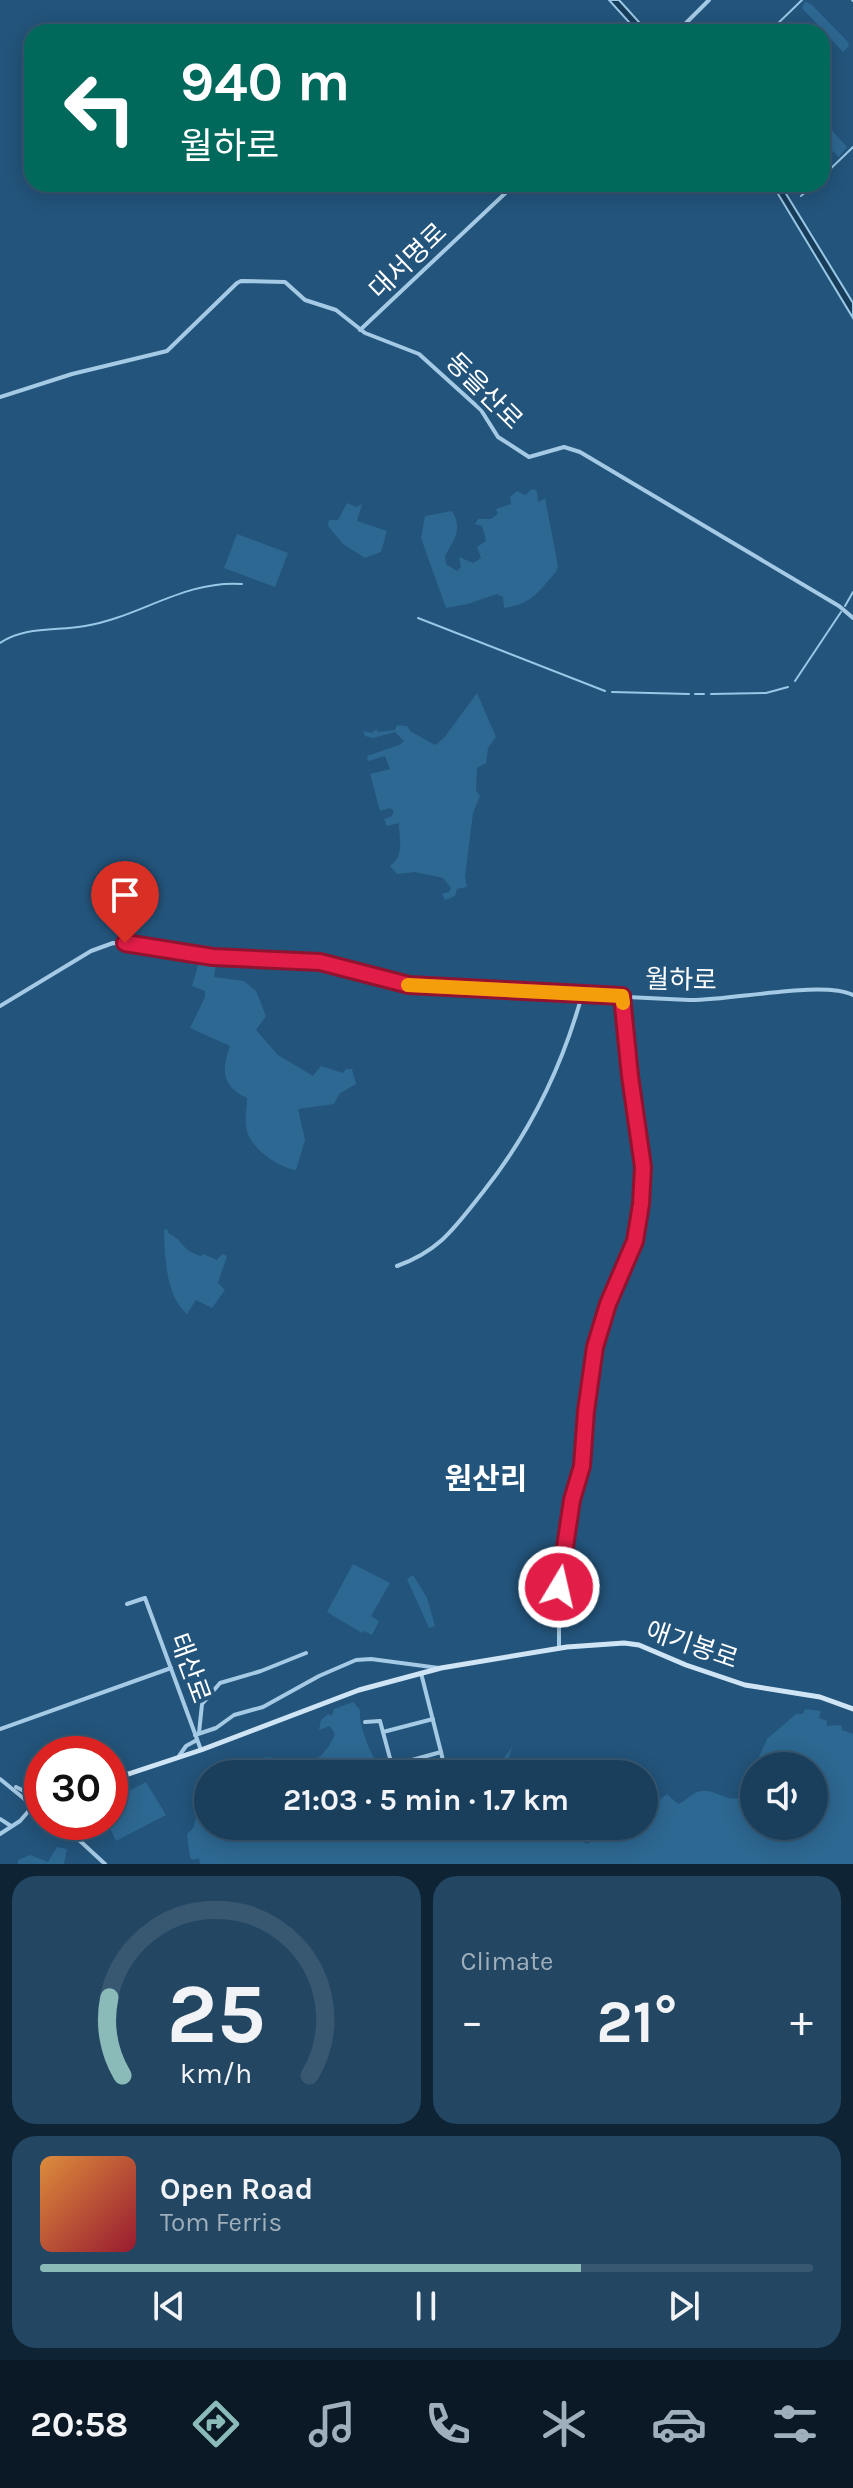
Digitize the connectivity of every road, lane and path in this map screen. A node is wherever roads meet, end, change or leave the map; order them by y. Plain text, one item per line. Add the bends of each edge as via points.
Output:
1 (709, 0) edge
2 (685, 24) edge
3 (507, 192) edge
4 (360, 330) junction
5 (0, 397) edge
6 (853, 618) edge
7 (582, 995) junction
8 (853, 995) edge
9 (622, 996) junction
10 (0, 1006) edge
11 (397, 1266) dead end
12 (127, 1604) dead end
13 (559, 1648) junction
14 (306, 1653) dead end
15 (171, 1668) junction
16 (441, 1668) junction
17 (421, 1673) junction
18 (853, 1709) edge
19 (433, 1719) junction
20 (365, 1722) dead end
21 (0, 1729) edge
22 (383, 1732) junction
23 (197, 1736) junction
24 (201, 1750) junction
25 (441, 1752) junction
26 (179, 1756) junction
27 (443, 1760) edge
28 (128, 1774) edge
29 (0, 1779) edge
30 (10, 1784) junction
31 (24, 1791) edge
32 (24, 1797) edge
33 (24, 1816) edge
34 (0, 1819) edge
35 (24, 1820) edge
36 (20, 1821) junction
37 (11, 1826) junction
38 (0, 1834) edge
39 (78, 1840) edge
40 (105, 1864) edge

1 - 2 street
3 - 4 street, 대서명로
4 - 5 street, 동을산로 via 336,310 305,300 288,283 241,281 167,351
4 - 6 street, 동을산로 via 428,360 481,410 498,437 529,457 564,447 580,452
7 - 9 street, 월하로
7 - 10 street, 월하로 via 409,985 320,962 213,957 113,943
7 - 11 street via 558,1068 512,1154 451,1234
8 - 9 street, 월하로 via 823,988 710,1000
9 - 13 street via 642,1192 635,1241 595,1347 582,1466 559,1581
12 - 15 street, 태산로 via 145,1598
13 - 16 main road, 애기봉로
13 - 18 main road, 애기봉로 via 639,1645 745,1685 833,1700
14 - 23 street, 태산로 via 220,1683 202,1704
15 - 21 street
15 - 23 street, 태산로
16 - 17 main road, 애기봉로
16 - 23 street via 356,1660
17 - 19 street
17 - 24 main road, 애기봉로 via 347,1694
19 - 22 street
19 - 25 street
20 - 22 street via 378,1720
22 - 25 street via 394,1765
23 - 24 street, 태산로
23 - 26 street
24 - 26 main road, 애기봉로
25 - 27 street
26 - 28 main road, 애기봉로
29 - 30 street
30 - 31 street
30 - 32 street
33 - 36 street
34 - 37 street
35 - 36 street
36 - 37 street
37 - 38 street
39 - 40 street

